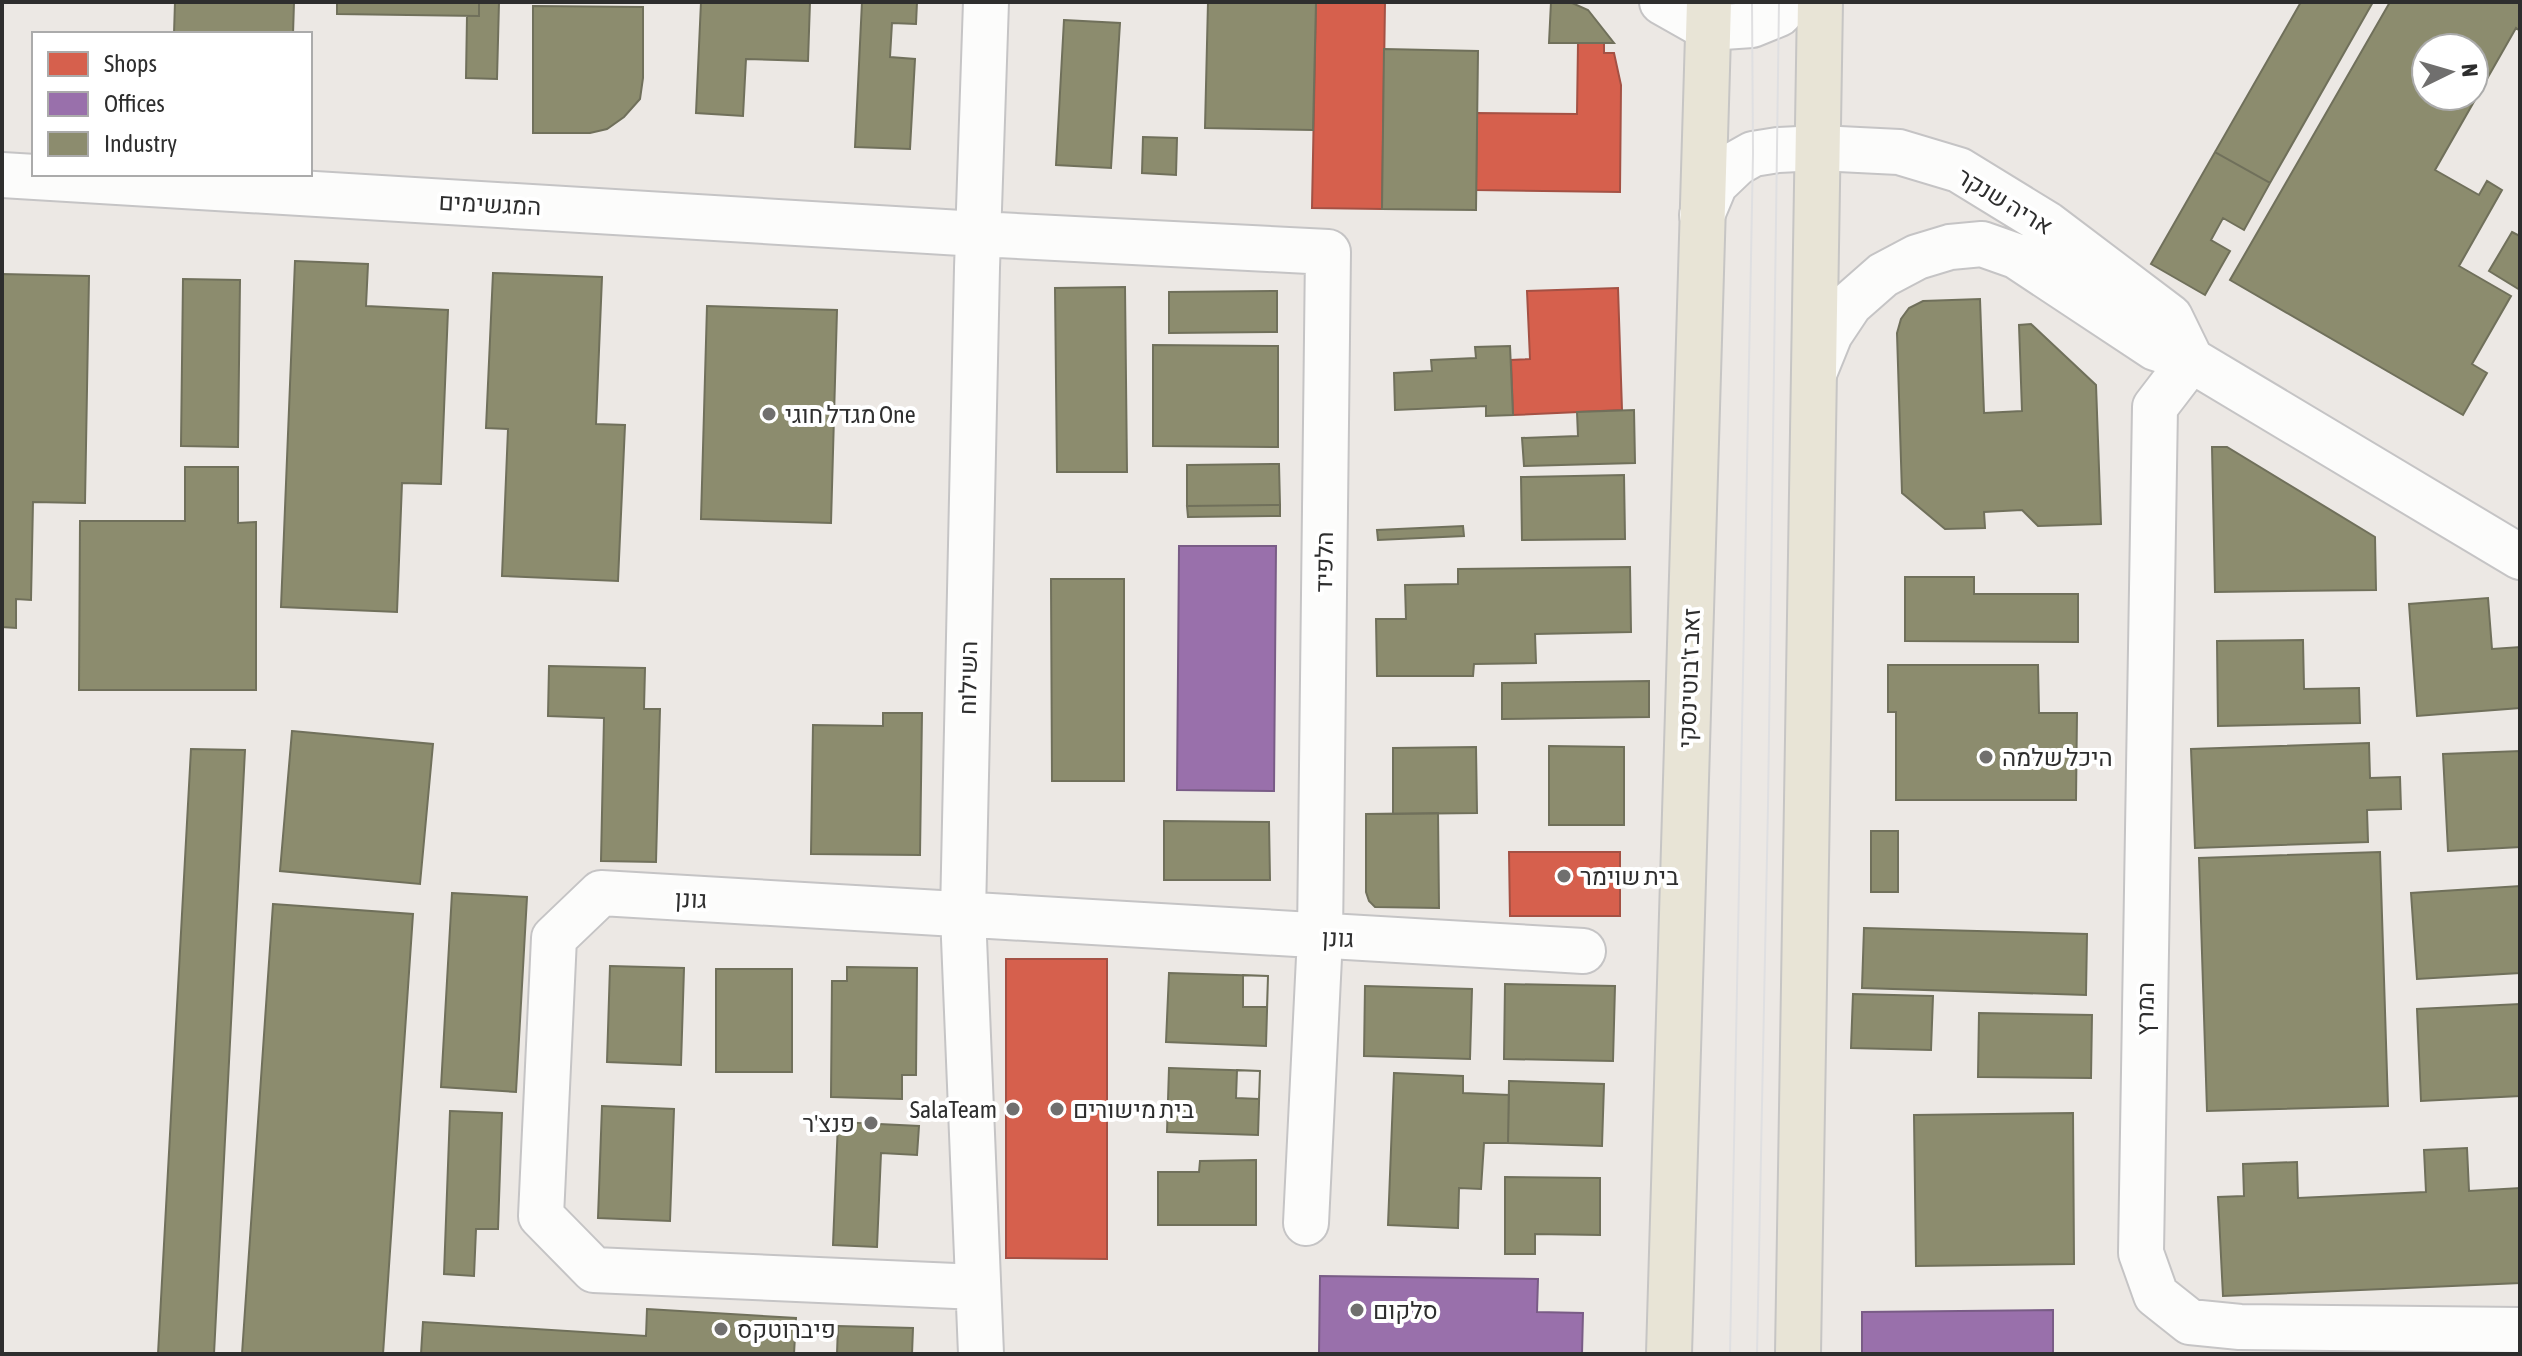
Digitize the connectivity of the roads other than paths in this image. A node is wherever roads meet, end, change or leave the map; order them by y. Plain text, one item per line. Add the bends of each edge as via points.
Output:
1 (986, 2) edge
2 (1662, 2) edge
3 (1789, 2) edge
4 (1820, 2) edge
5 (1708, 15) edge
6 (1819, 148) junction
7 (2, 175) edge
8 (1702, 215) junction
9 (978, 234) junction
10 (2191, 360) junction
11 (1815, 371) junction
12 (2520, 557) edge
13 (963, 914) junction
14 (1320, 937) junction
15 (1583, 951) dead end
16 (1306, 1223) dead end
17 (978, 1287) junction
18 (2520, 1330) edge
19 (981, 1354) edge
20 (1669, 1354) edge
21 (1798, 1354) edge

1 - 9 street, השילוח
2 - 5 street
3 - 5 street via 1779,14 1752,25
4 - 6 main road
5 - 8 main road, זאב ז'בוטינסקי
6 - 8 street, אריה שנקר via 1753,154 1737,163 1715,184
6 - 10 street, אריה שנקר via 1899,152 1959,170 2047,224 2170,317
6 - 11 main road
7 - 9 street, המגשימים
8 - 20 main road, זאב ז'בוטינסקי
9 - 13 street, השילוח
9 - 14 street, הלפיד via 1328,252
10 - 11 street, אריה שנקר via 2155,348 2016,256 1982,244 1939,250 1883,275 1850,304
10 - 12 street, אריה שנקר
10 - 18 street, המרץ via 2155,407 2141,1253 2156,1295 2190,1322
11 - 21 main road
13 - 14 street, גונן
13 - 17 street, השילוח
13 - 17 street, גונן via 601,893 554,938 541,1216 594,1270
14 - 15 street, גונן
14 - 16 street, הלפיד
17 - 19 street, השילוח

